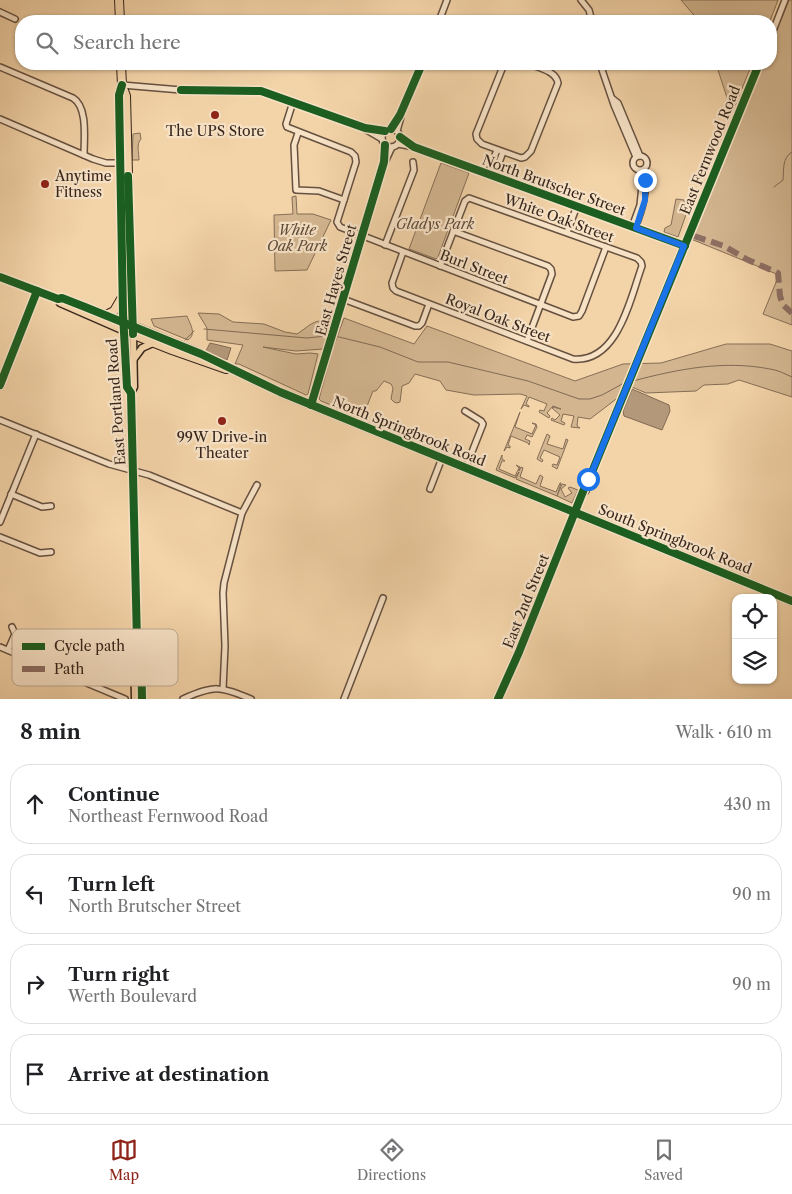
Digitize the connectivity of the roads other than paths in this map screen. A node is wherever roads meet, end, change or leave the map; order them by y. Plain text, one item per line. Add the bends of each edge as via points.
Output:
1 (119, 0) edge
2 (447, 0) edge
3 (581, 0) edge
4 (785, 0) edge
5 (0, 12) edge
6 (120, 15) edge
7 (441, 15) edge
8 (590, 15) edge
9 (15, 19) dead end
10 (777, 21) edge
11 (0, 68) edge
12 (122, 70) edge
13 (419, 70) edge
14 (502, 70) edge
15 (543, 70) edge
16 (602, 70) edge
17 (757, 70) edge
18 (122, 85) junction
19 (294, 102) junction
20 (400, 115) junction
21 (0, 119) edge
22 (365, 128) junction
23 (388, 130) junction
24 (397, 131) junction
25 (298, 133) junction
26 (400, 137) junction
27 (382, 139) junction
28 (385, 146) junction
29 (395, 146) junction
30 (414, 147) junction
31 (500, 151) junction
32 (84, 155) junction
33 (638, 157) junction
34 (384, 162) junction
35 (413, 162) dead end
36 (120, 163) junction
37 (642, 170) junction
38 (488, 174) junction
39 (494, 176) junction
40 (344, 200) junction
41 (577, 206) junction
42 (634, 227) junction
43 (453, 231) junction
44 (567, 232) junction
45 (362, 236) junction
46 (385, 245) junction
47 (684, 246) junction
48 (606, 247) junction
49 (404, 252) junction
50 (440, 266) junction
51 (0, 276) edge
52 (37, 291) junction
53 (122, 298) junction
54 (58, 299) junction
55 (343, 299) junction
56 (429, 304) junction
57 (541, 304) junction
58 (106, 315) junction
59 (124, 327) junction
60 (132, 330) junction
61 (527, 341) junction
62 (153, 343) junction
63 (597, 354) joint
64 (133, 360) junction
65 (208, 363) junction
66 (223, 364) junction
67 (235, 371) junction
68 (0, 385) edge
69 (130, 392) junction
70 (311, 405) junction
71 (465, 411) dead end
72 (0, 420) edge
73 (36, 434) junction
74 (442, 458) junction
75 (466, 468) junction
76 (133, 471) junction
77 (590, 477) joint
78 (492, 478) joint
79 (257, 485) dead end
80 (430, 489) dead end
81 (11, 494) junction
82 (50, 506) dead end
83 (575, 512) junction
84 (242, 513) junction
85 (0, 522) edge
86 (0, 537) edge
87 (51, 552) dead end
88 (384, 598) dead end
89 (792, 601) edge
90 (137, 629) edge
91 (12, 641) edge
92 (0, 647) edge
93 (8, 650) junction
94 (12, 652) edge
95 (94, 686) edge
96 (135, 686) edge
97 (142, 686) edge
98 (223, 689) junction
99 (125, 699) edge
100 (135, 699) edge
101 (142, 699) edge
102 (183, 699) edge
103 (251, 699) edge
104 (344, 699) edge
105 (498, 699) edge

1 - 6 highway
2 - 7 street
3 - 8 street
4 - 10 street
5 - 9 street
11 - 32 street via 78,102 83,113
12 - 18 highway, East Portland Road
13 - 20 street
14 - 31 street via 476,134 482,144
15 - 31 street via 555,75 557,88 529,154 521,158
16 - 33 street
17 - 47 street, East Fernwood Road
18 - 19 street via 256,91
18 - 36 highway, East Portland Road via 119,95
18 - 60 highway, East Portland Road via 126,96
19 - 22 street
19 - 25 street via 286,124
20 - 23 street
20 - 24 street
21 - 32 street
22 - 23 street
22 - 27 street
23 - 24 street
23 - 27 street
24 - 26 street
25 - 40 street via 294,145 296,190 319,191
25 - 40 street via 351,152 356,159
26 - 29 street
26 - 30 street, North Brutscher Street
27 - 28 street
28 - 29 street
28 - 34 street, East Hayes Street
29 - 30 street, North Brutscher Street
29 - 34 street, East Hayes Street
30 - 38 street, North Brutscher Street
31 - 38 street
31 - 39 street
32 - 36 street via 106,163
33 - 37 street via 633,164 635,169
33 - 37 street via 648,162
34 - 45 street, East Hayes Street
35 - 46 street via 414,170
36 - 53 highway, East Portland Road
37 - 42 street via 645,200
38 - 39 street, North Brutscher Street
39 - 41 street, North Brutscher Street
40 - 45 street, Burl Street via 337,224
41 - 42 street, North Brutscher Street
41 - 44 street
42 - 47 street, North Brutscher Street
43 - 44 street, White Oak Street via 464,201 469,198
43 - 50 street
43 - 57 street via 548,266 552,274
44 - 48 street, White Oak Street
45 - 46 street, Burl Street
45 - 55 street, East Hayes Street
46 - 49 street, Burl Street
47 - 77 street, East Fernwood Road
48 - 57 street, Burl Street via 578,316
48 - 63 street, White Oak Street via 637,258 642,266 616,335
49 - 50 street, Burl Street
49 - 56 street, Royal Oak Street via 393,288
50 - 57 street, Burl Street
51 - 52 main road, North Springbrook Road
52 - 54 main road, North Springbrook Road
52 - 68 street
53 - 58 highway via 116,310
53 - 59 highway, East Portland Road
54 - 58 main road, North Springbrook Road
54 - 59 main road, North Springbrook Road via 60,303
55 - 56 street via 415,326 422,322
55 - 70 street, East Hayes Street
56 - 61 street, Royal Oak Street
57 - 61 street
58 - 59 main road, North Springbrook Road
59 - 60 highway, North Springbrook Road
59 - 69 main road, East Portland Road via 127,387
60 - 62 highway, North Springbrook Road
60 - 64 main road, East Portland Road
60 - 66 highway, North Springbrook Road
61 - 63 street, Royal Oak Street via 573,359 587,359
62 - 64 main road via 142,348
62 - 65 highway, North Springbrook Road
64 - 69 main road, East Portland Road via 134,387
65 - 66 highway
65 - 67 highway, North Springbrook Road
66 - 67 highway, North Springbrook Road
67 - 70 highway, North Springbrook Road
69 - 76 main road, East Portland Road
70 - 74 highway, North Springbrook Road
71 - 75 street via 483,424
72 - 73 street
73 - 76 street
73 - 81 street
74 - 75 highway, North Springbrook Road
74 - 80 street
75 - 78 highway, North Springbrook Road
76 - 84 street
76 - 90 main road, East Portland Road
77 - 83 street, East 2nd Street
78 - 83 highway, South Springbrook Road
79 - 84 street
81 - 82 street via 42,507
81 - 85 street
83 - 89 highway, South Springbrook Road
83 - 105 street, East 2nd Street
84 - 98 street via 223,593
86 - 87 street via 40,553
88 - 104 street
91 - 93 street
92 - 93 street
93 - 94 street
95 - 99 street
96 - 100 main road, East Portland Road
97 - 101 main road, East Portland Road
98 - 102 street via 202,691
98 - 103 street

